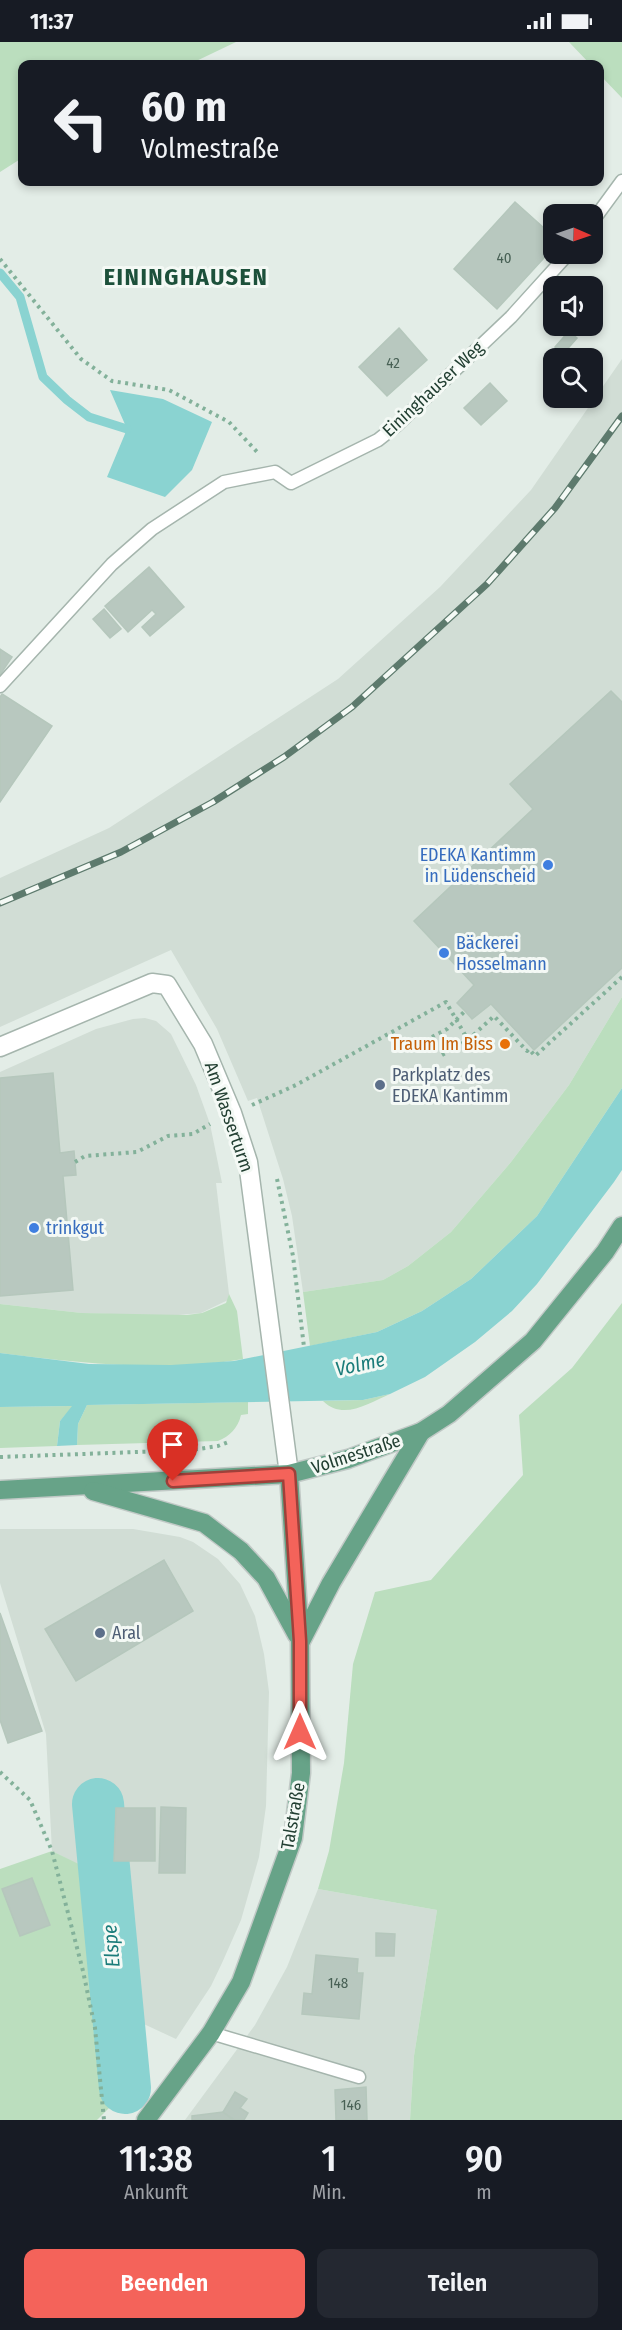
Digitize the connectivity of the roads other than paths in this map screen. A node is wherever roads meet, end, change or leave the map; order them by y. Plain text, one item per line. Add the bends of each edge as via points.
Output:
1 (622, 181) edge
2 (603, 207) edge
3 (559, 264) edge
4 (0, 686) edge
5 (0, 1047) edge
6 (622, 1226) edge
7 (421, 1432) junction
8 (289, 1474) junction
9 (80, 1487) junction
10 (0, 1490) edge
11 (300, 1641) junction
12 (211, 2033) junction
13 (359, 2077) dead end
14 (146, 2120) edge

1 - 2 lane
3 - 4 lane, Eininghauser Weg via 511,317 378,440 291,483 275,472 224,482 152,529 112,564
5 - 8 street, Am Wasserturm via 152,983 167,985 202,1044 248,1162
6 - 7 main road, Volmestraße via 533,1341 449,1414
7 - 8 main road, Volmestraße via 348,1459
7 - 11 main road
8 - 9 main road, Volmestraße
8 - 11 main road, Talstraße
9 - 10 main road, Volmestraße
9 - 11 main road via 204,1523 241,1551 266,1578
11 - 12 main road, Talstraße via 301,1773 293,1838 241,1982
12 - 13 lane
12 - 14 main road, Talstraße

